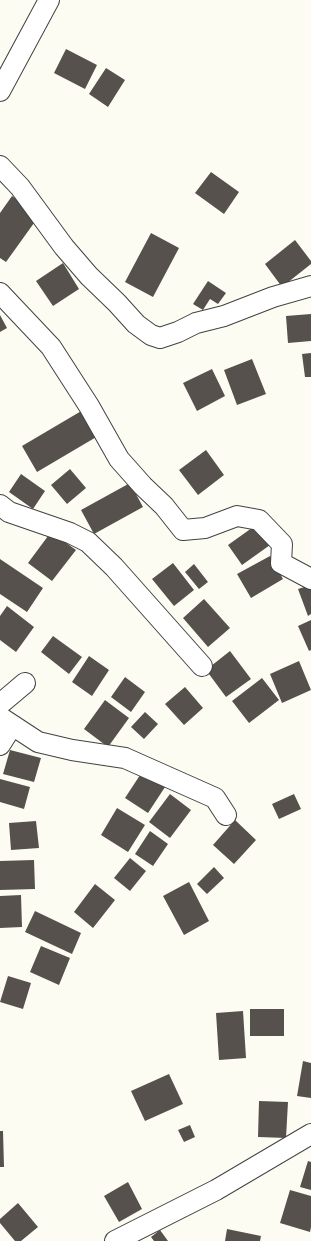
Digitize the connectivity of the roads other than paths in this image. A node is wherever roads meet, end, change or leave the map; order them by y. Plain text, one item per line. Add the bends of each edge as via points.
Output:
1 (49, 0) edge
2 (0, 91) edge
3 (0, 166) edge
4 (311, 286) edge
5 (0, 293) edge
6 (0, 505) edge
7 (311, 579) edge
8 (202, 666) dead end
9 (25, 683) dead end
10 (0, 704) edge
11 (6, 722) edge
12 (0, 745) edge
13 (226, 815) dead end
14 (311, 1134) edge
15 (115, 1241) edge

1 - 2 street
3 - 4 street via 20,187 64,248 89,276 136,324 151,335 160,338 196,323
5 - 7 street via 51,347 119,459 183,530 205,528 237,516 259,520 282,544 281,563
6 - 8 street via 9,512 70,533 88,542 114,567
9 - 10 street
11 - 12 street
11 - 13 street via 38,742 125,758 214,798
14 - 15 street via 216,1190

